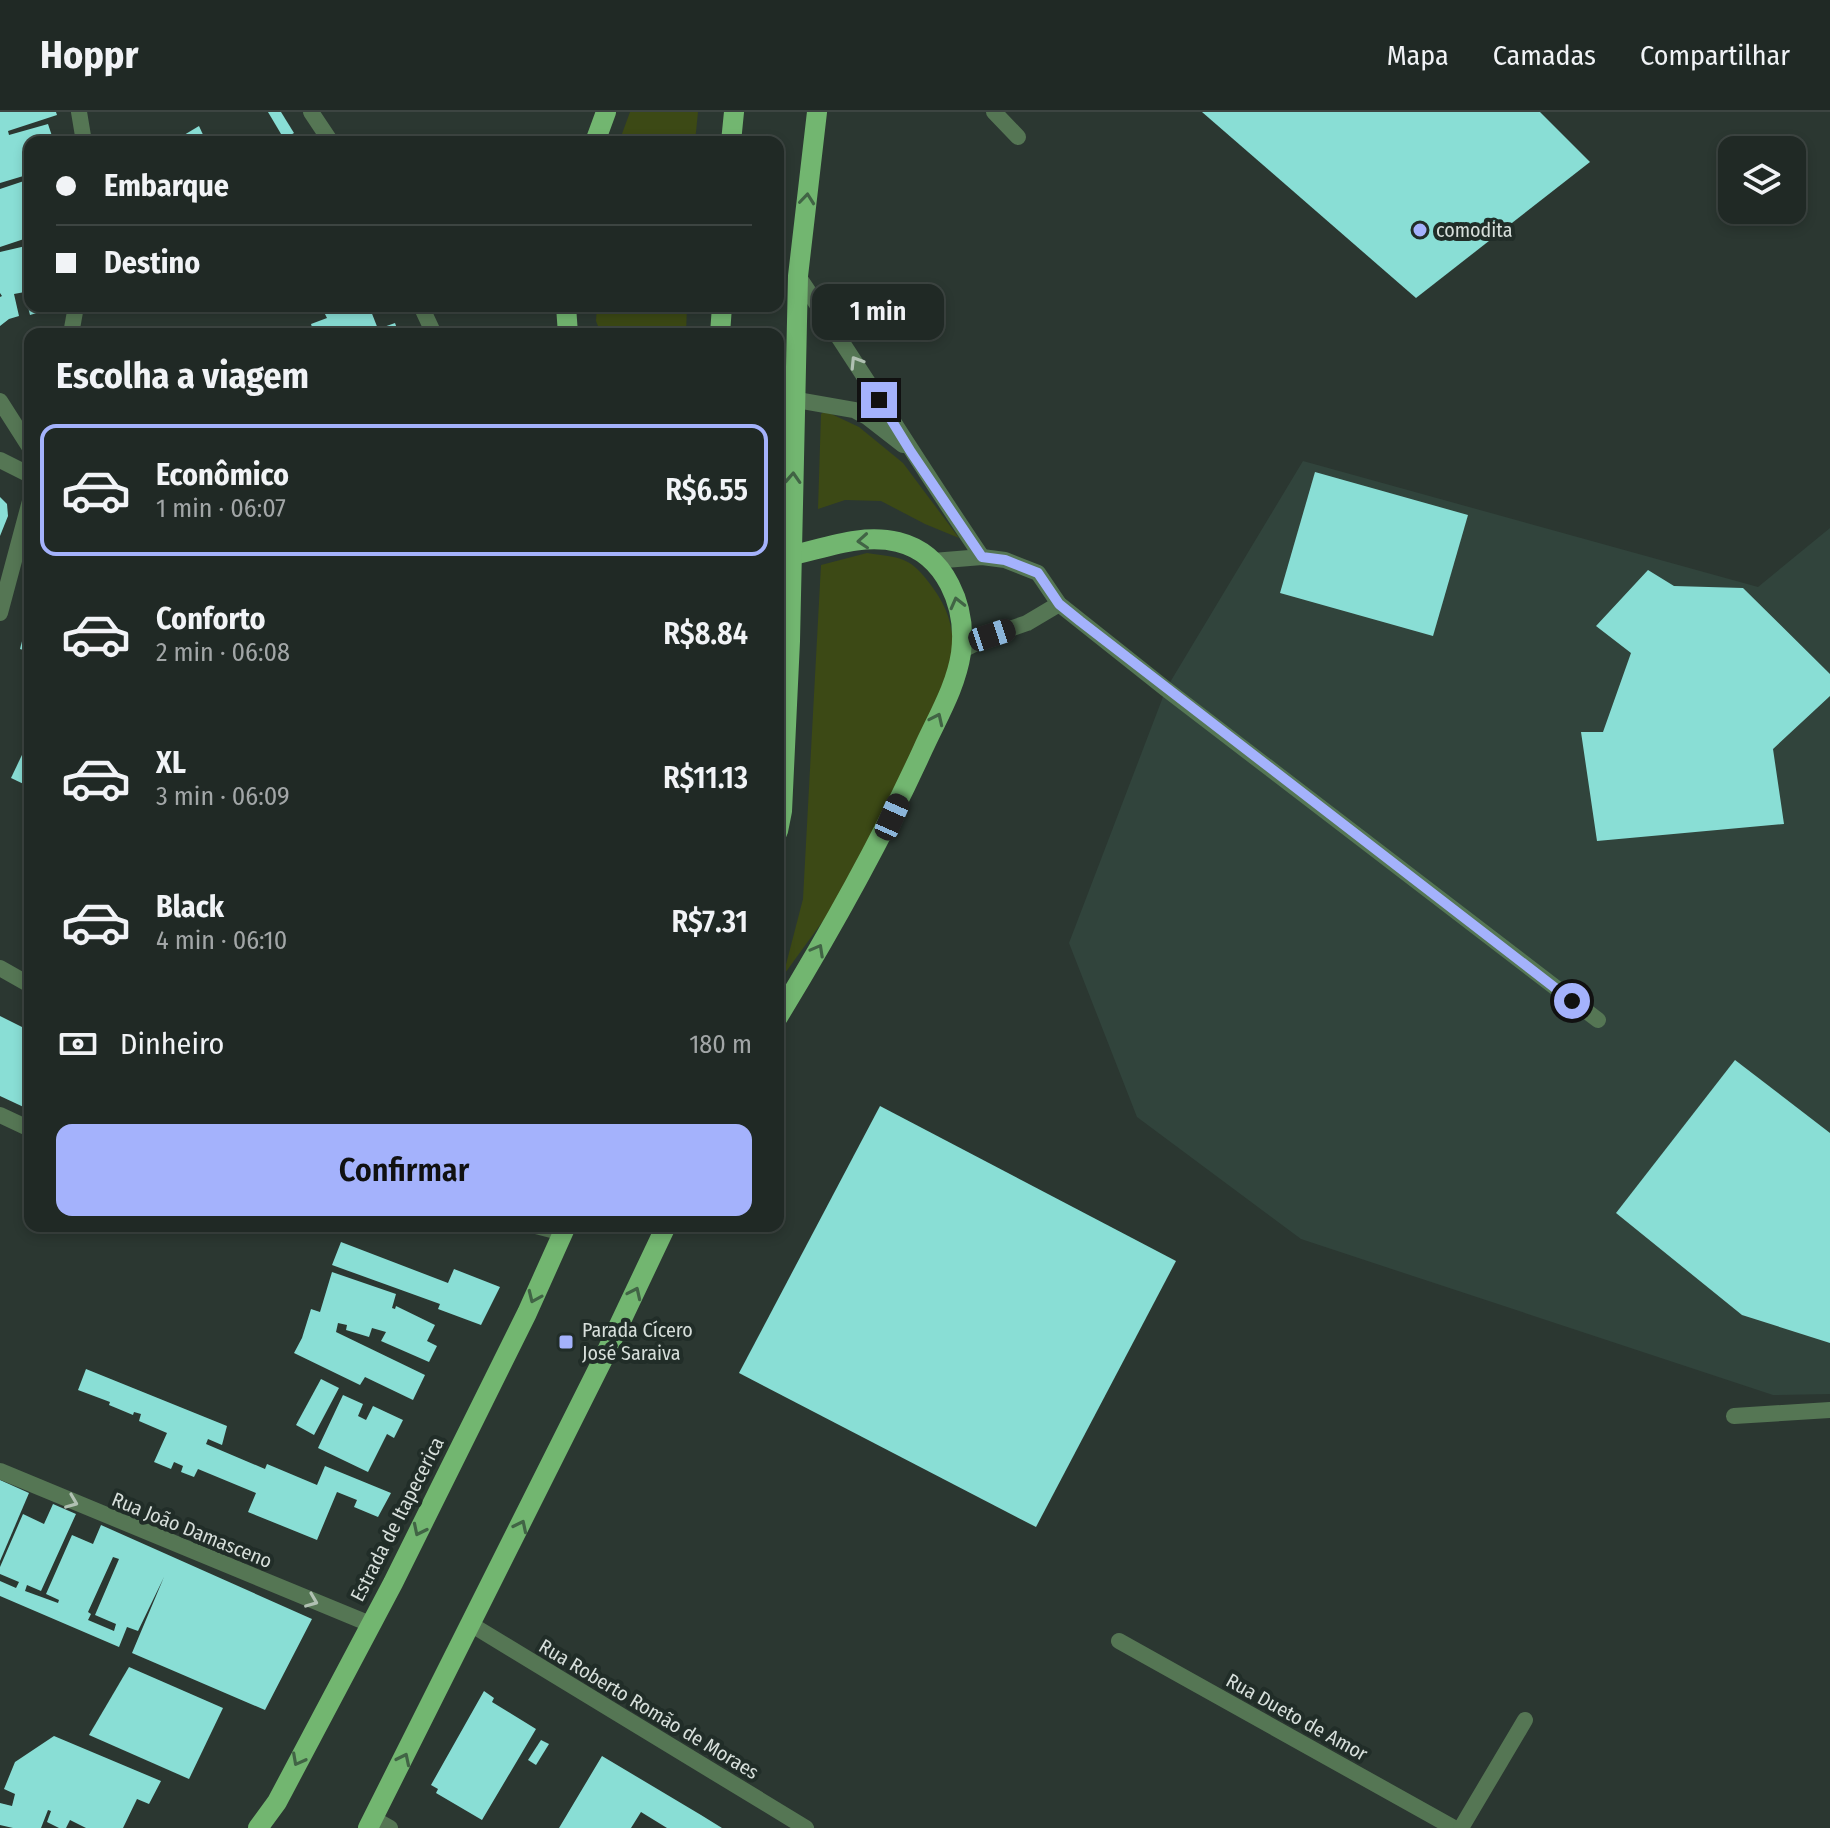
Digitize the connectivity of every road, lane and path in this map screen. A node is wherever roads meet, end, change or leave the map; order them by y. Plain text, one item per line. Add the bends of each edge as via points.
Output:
1 (79, 112) edge
2 (311, 112) edge
3 (606, 112) edge
4 (734, 112) edge
5 (817, 112) edge
6 (994, 112) edge
7 (83, 136) edge
8 (327, 136) edge
9 (597, 136) edge
10 (732, 136) edge
11 (1018, 137) dead end
12 (798, 276) junction
13 (787, 400) edge
14 (0, 401) edge
15 (24, 439) edge
16 (911, 452) junction
17 (0, 460) edge
18 (24, 472) edge
19 (24, 523) edge
20 (784, 557) edge
21 (982, 557) junction
22 (933, 561) junction
23 (1059, 604) junction
24 (0, 613) edge
25 (961, 651) junction
26 (784, 768) edge
27 (0, 968) edge
28 (24, 982) edge
29 (784, 1007) edge
30 (1598, 1020) dead end
31 (0, 1115) edge
32 (24, 1126) edge
33 (564, 1232) edge
34 (663, 1232) edge
35 (1830, 1410) edge
36 (1734, 1416) dead end
37 (0, 1471) edge
38 (370, 1624) junction
39 (472, 1625) junction
40 (1119, 1641) dead end
41 (1525, 1720) dead end
42 (378, 1825) edge
43 (258, 1828) edge
44 (806, 1828) edge
45 (1454, 1828) edge
46 (1461, 1828) edge

1 - 7 street
2 - 8 street
3 - 9 main road
4 - 10 main road
12 -> 5 main road
6 - 11 street
12 - 13 main road
16 -> 12 street
13 - 16 street via 854,410
20 -> 13 main road
14 - 15 street
16 - 21 street
17 - 18 street
19 - 24 street
22 -> 20 main road via 897,542 867,539
20 - 26 main road via 790,641
21 - 22 street
21 - 23 street via 1038,573
25 -> 22 main road via 953,588
23 - 25 street
23 - 30 street
29 -> 25 main road via 892,817 955,679
27 - 28 street
31 - 32 street
33 -> 38 main road, Estrada de Itapecerica
39 -> 34 main road
35 - 36 street
37 -> 38 street, Rua João Damasceno
38 -> 43 main road, Estrada de Itapecerica via 277,1802
42 -> 39 main road
39 - 44 street, Rua Roberto Romão de Moraes
40 - 45 street, Rua Dueto de Amor
41 - 46 street

